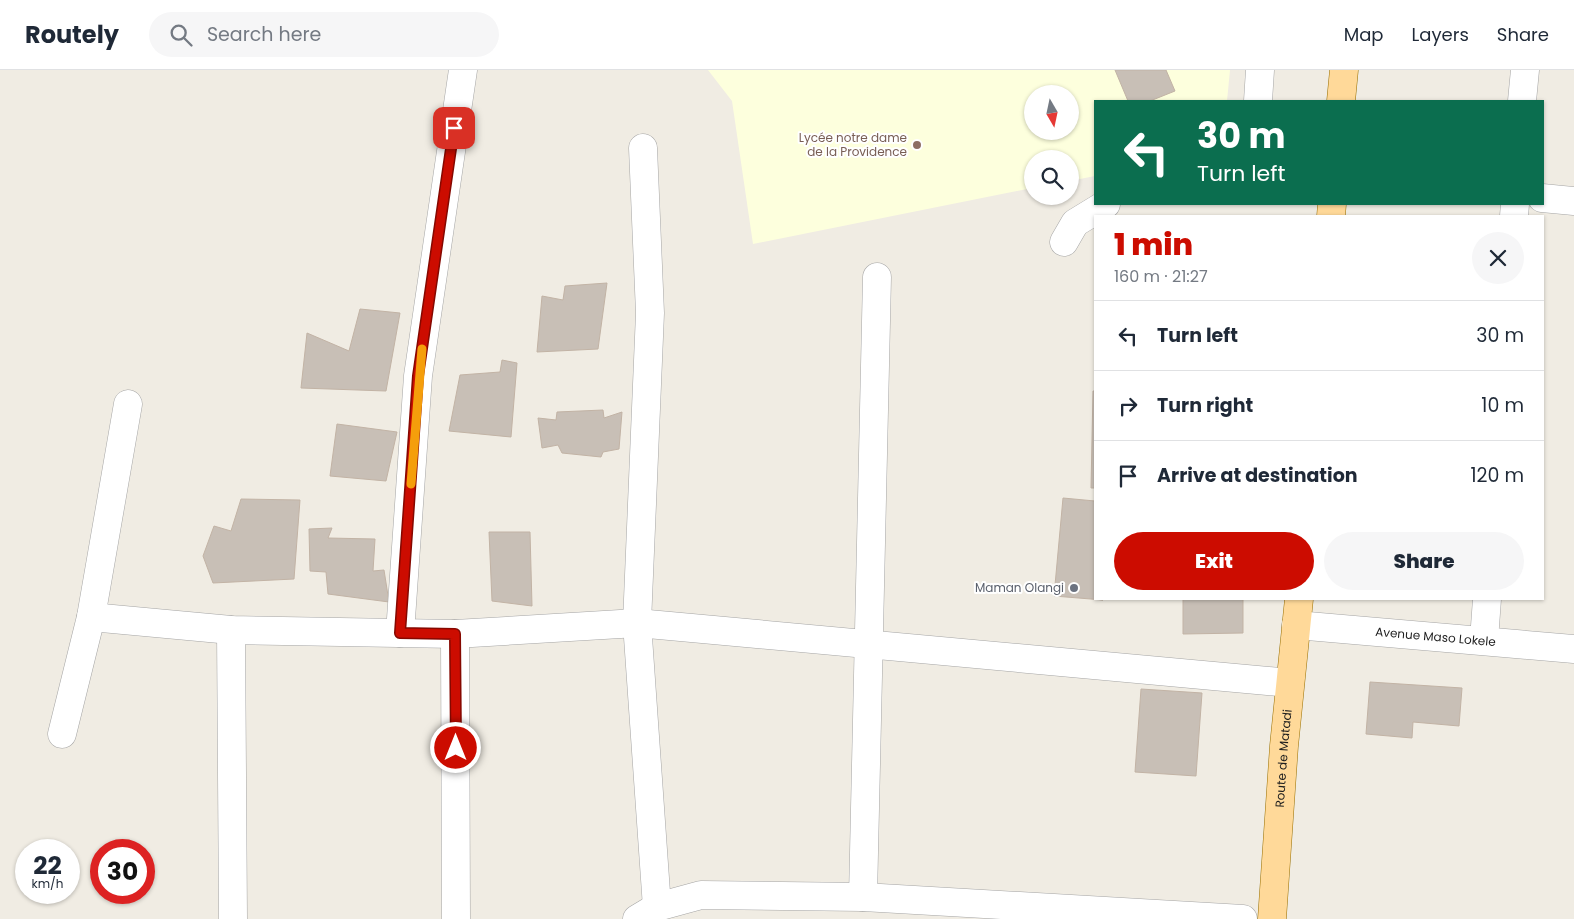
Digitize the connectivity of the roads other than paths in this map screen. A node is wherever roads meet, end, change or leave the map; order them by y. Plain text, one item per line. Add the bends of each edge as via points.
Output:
1 (463, 70) edge
2 (1260, 70) edge
3 (1344, 70) edge
4 (1524, 70) edge
5 (1258, 100) edge
6 (1341, 100) edge
7 (1522, 100) edge
8 (643, 148) dead end
9 (1544, 198) edge
10 (1574, 200) edge
11 (1104, 205) edge
12 (1064, 242) dead end
13 (876, 277) dead end
14 (128, 404) dead end
15 (1487, 600) edge
16 (1298, 612) edge
17 (91, 616) junction
18 (637, 623) junction
19 (231, 630) junction
20 (400, 633) junction
21 (455, 634) junction
22 (1484, 640) junction
23 (868, 643) junction
24 (1574, 649) edge
25 (1290, 683) junction
26 (62, 734) dead end
27 (863, 897) junction
28 (647, 913) edge
29 (233, 919) edge
30 (456, 919) edge
31 (1243, 919) edge
32 (1272, 919) edge

1 - 20 street via 418,376
2 - 5 street
3 - 6 main road
4 - 7 street
8 - 18 street via 650,313
9 - 10 street
11 - 12 street via 1075,223
13 - 23 street
14 - 17 street
15 - 22 street
16 - 22 street, Avenue Maso Lokele
16 - 25 main road, Route de Matadi
17 - 19 street
17 - 26 street
18 - 21 street
18 - 23 street
18 - 28 street
19 - 20 street
19 - 29 street
20 - 21 street
21 - 30 street
22 - 24 street, Avenue Maso Lokele
23 - 25 street
23 - 27 street
25 - 32 main road, Route de Matadi
27 - 28 street via 702,895
27 - 31 street

